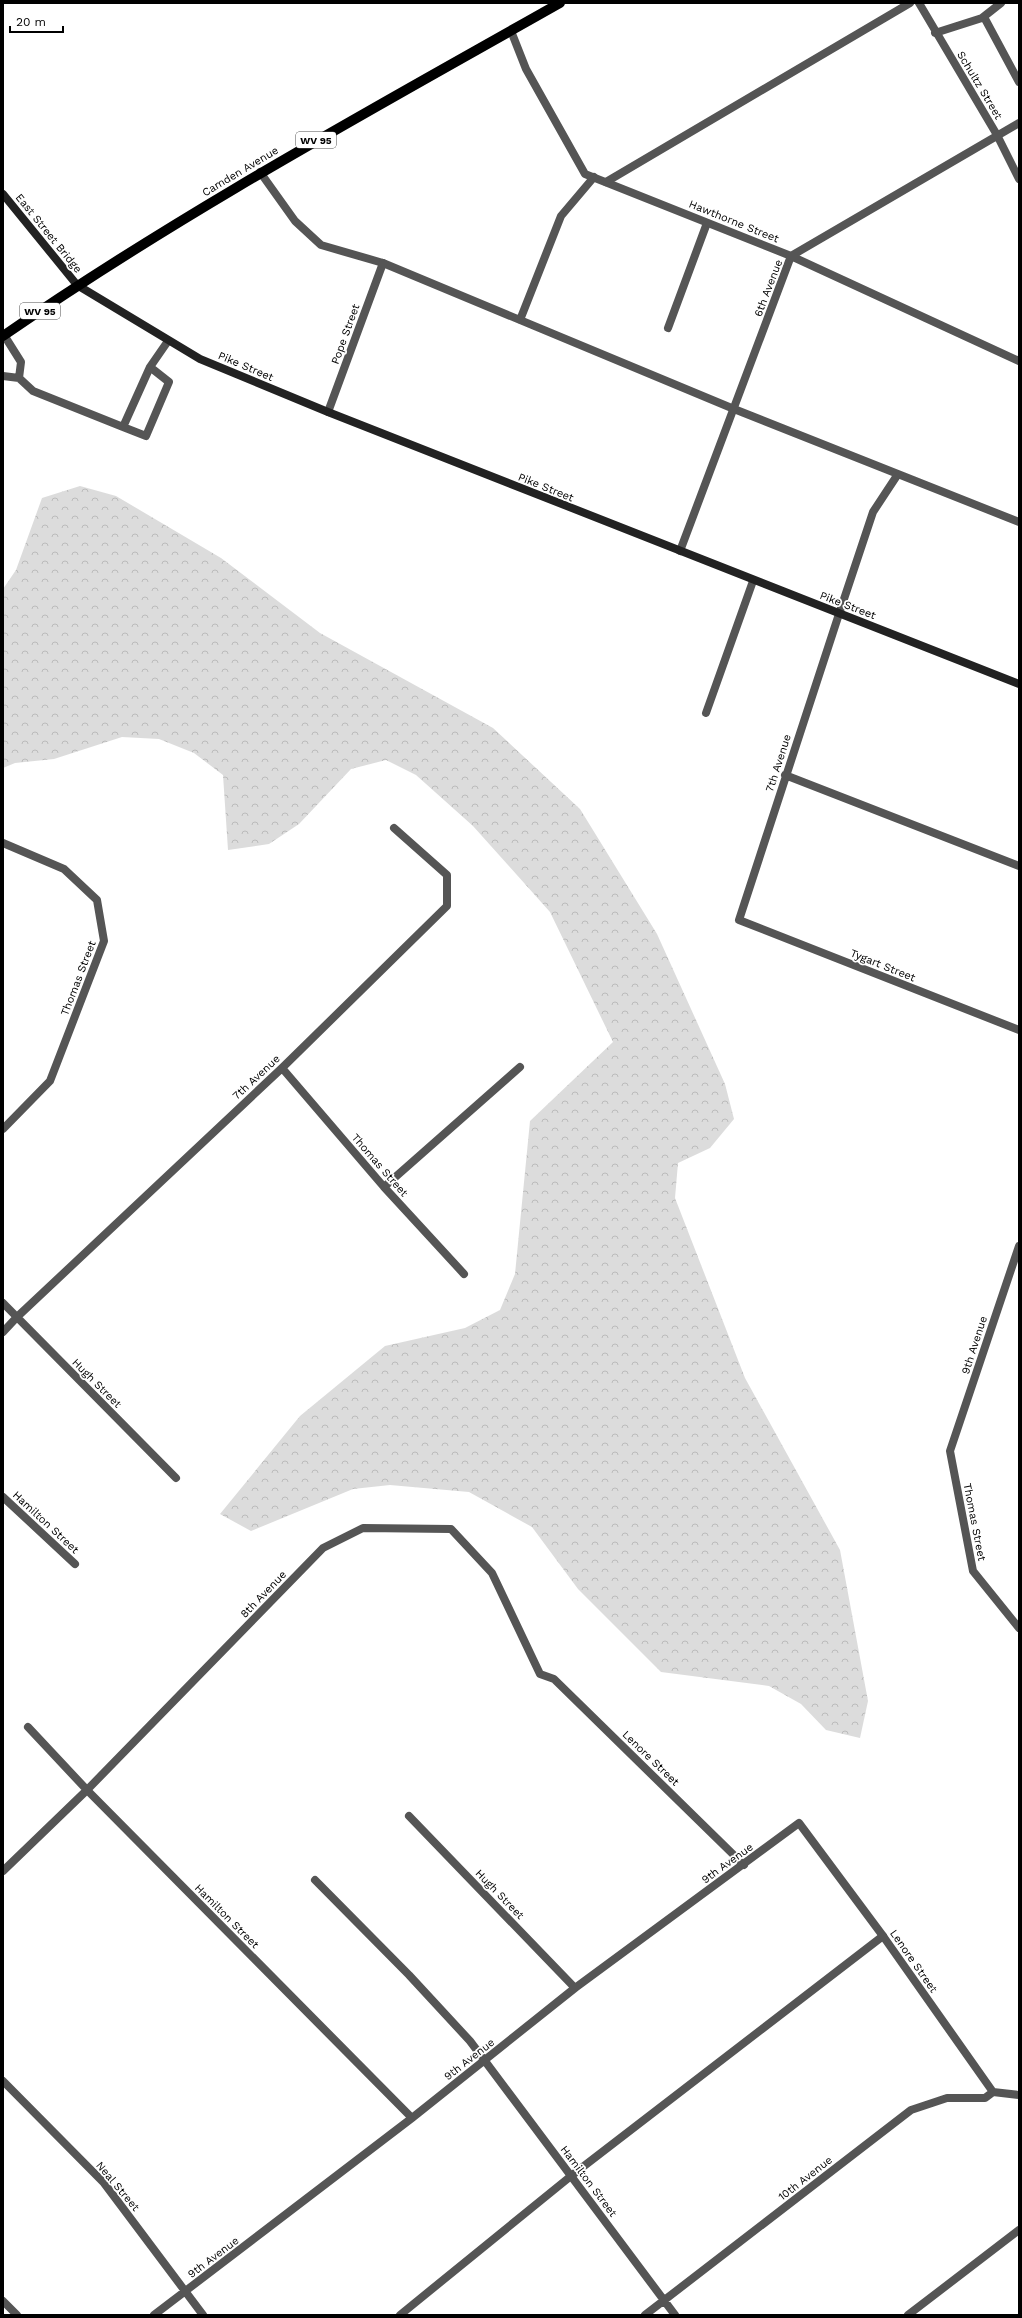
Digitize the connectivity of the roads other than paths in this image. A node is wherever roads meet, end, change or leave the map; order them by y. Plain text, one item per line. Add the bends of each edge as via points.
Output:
1 (560, 3) edge
2 (910, 3) edge
3 (919, 3) edge
4 (1001, 3) edge
5 (984, 17) junction
6 (510, 31) junction
7 (935, 33) junction
8 (1019, 82) edge
9 (1019, 123) edge
10 (997, 135) junction
11 (260, 172) junction
12 (594, 177) junction
13 (1019, 179) edge
14 (606, 182) junction
15 (3, 194) edge
16 (707, 223) junction
17 (791, 256) junction
18 (383, 263) junction
19 (77, 285) junction
20 (520, 320) junction
21 (668, 328) dead end
22 (4, 336) edge
23 (168, 341) junction
24 (1019, 361) edge
25 (150, 367) junction
26 (3, 376) edge
27 (19, 378) junction
28 (734, 409) junction
29 (328, 412) junction
30 (123, 426) junction
31 (898, 474) junction
32 (1019, 522) edge
33 (680, 551) junction
34 (753, 581) junction
35 (839, 614) junction
36 (1019, 684) edge
37 (706, 713) dead end
38 (785, 775) junction
39 (394, 828) dead end
40 (3, 843) edge
41 (1019, 866) edge
42 (739, 920) joint
43 (1019, 1030) edge
44 (520, 1066) dead end
45 (282, 1068) junction
46 (3, 1129) edge
47 (384, 1187) junction
48 (1019, 1246) edge
49 (464, 1274) dead end
50 (3, 1303) edge
51 (17, 1317) junction
52 (3, 1332) edge
53 (950, 1452) joint
54 (176, 1478) dead end
55 (3, 1497) edge
56 (75, 1564) dead end
57 (1019, 1628) edge
58 (540, 1674) joint
59 (28, 1727) dead end
60 (87, 1790) junction
61 (409, 1816) dead end
62 (799, 1823) joint
63 (744, 1865) junction
64 (3, 1871) edge
65 (315, 1880) dead end
66 (883, 1936) junction
67 (575, 1988) junction
68 (484, 2061) junction
69 (3, 2081) edge
70 (993, 2092) junction
71 (1019, 2095) edge
72 (412, 2118) junction
73 (571, 2176) junction
74 (1019, 2230) edge
75 (186, 2291) junction
76 (664, 2300) junction
77 (3, 2301) edge
78 (17, 2315) edge
79 (154, 2315) edge
80 (204, 2315) edge
81 (400, 2315) edge
82 (645, 2315) edge
83 (676, 2315) edge
84 (908, 2315) edge

1 - 6 main road, Camden Avenue / WV 95
2 - 14 street
3 - 7 street, Schultz Street
4 - 5 street
5 - 7 street
5 - 8 street
6 - 11 main road, Camden Avenue / WV 95
6 - 12 street, Hawthorne Street via 526,69 585,174
7 - 10 street, Schultz Street
9 - 10 street, 6th Avenue
10 - 13 street, Schultz Street
10 - 17 street, 6th Avenue
11 - 18 street via 295,221 320,245
11 - 19 main road, Camden Avenue / WV 95
12 - 14 street, Hawthorne Street
12 - 20 street via 561,216
14 - 16 street, Hawthorne Street
15 - 19 main road, East Street Bridge
16 - 17 street, Hawthorne Street
16 - 21 street
17 - 24 street, Hawthorne Street
17 - 28 street, 6th Avenue
18 - 20 street
18 - 29 street, Pope Street
19 - 22 main road, Camden Avenue / WV 95
19 - 23 main road, Pike Street
20 - 28 street
22 - 27 street via 22,362
23 - 25 street
23 - 29 main road, Pike Street via 200,359
25 - 30 street
25 - 30 street via 169,382 146,436
26 - 27 street
27 - 30 street via 33,391
28 - 31 street
28 - 33 street, 6th Avenue
29 - 33 main road, Pike Street
31 - 32 street
31 - 35 street, 7th Avenue via 873,512
33 - 34 main road, Pike Street
34 - 35 main road, Pike Street
34 - 37 street
35 - 36 main road, Pike Street
35 - 38 street, 7th Avenue
38 - 41 street
38 - 42 street, 7th Avenue
39 - 45 street, 7th Avenue via 447,875 447,906
40 - 46 street, Thomas Street via 64,869 97,900 104,941 50,1081
42 - 43 street, Tygart Street
44 - 47 street
45 - 47 street, Thomas Street
45 - 51 street, 7th Avenue
47 - 49 street, Thomas Street
48 - 53 street, 9th Avenue
50 - 51 street, Hugh Street
51 - 52 street, 7th Avenue
51 - 54 street, Hugh Street
53 - 57 street, Thomas Street via 972,1571
55 - 56 street, Hamilton Street
58 - 60 street, 8th Avenue via 492,1573 451,1529 363,1528 323,1548
58 - 63 street, Lenore Street via 554,1679
59 - 60 street, Hamilton Street
60 - 64 street, 8th Avenue
60 - 72 street, Hamilton Street
61 - 67 street, Hugh Street
62 - 63 street, 9th Avenue
62 - 66 street, Lenore Street
63 - 67 street, 9th Avenue
65 - 68 street, Hamilton Street via 410,1975 470,2041
66 - 70 street, Lenore Street
66 - 73 street
67 - 68 street, 9th Avenue
68 - 72 street, 9th Avenue
68 - 73 street, Hamilton Street
69 - 75 street, Neal Street via 104,2183
70 - 71 street
70 - 76 street, 10th Avenue via 985,2098 947,2098 911,2110
72 - 75 street, 9th Avenue
73 - 76 street, Hamilton Street
73 - 81 street
74 - 84 street
75 - 79 street, 9th Avenue
75 - 80 street, Neal Street
76 - 82 street, 10th Avenue
76 - 83 street, Hamilton Street
77 - 78 street

